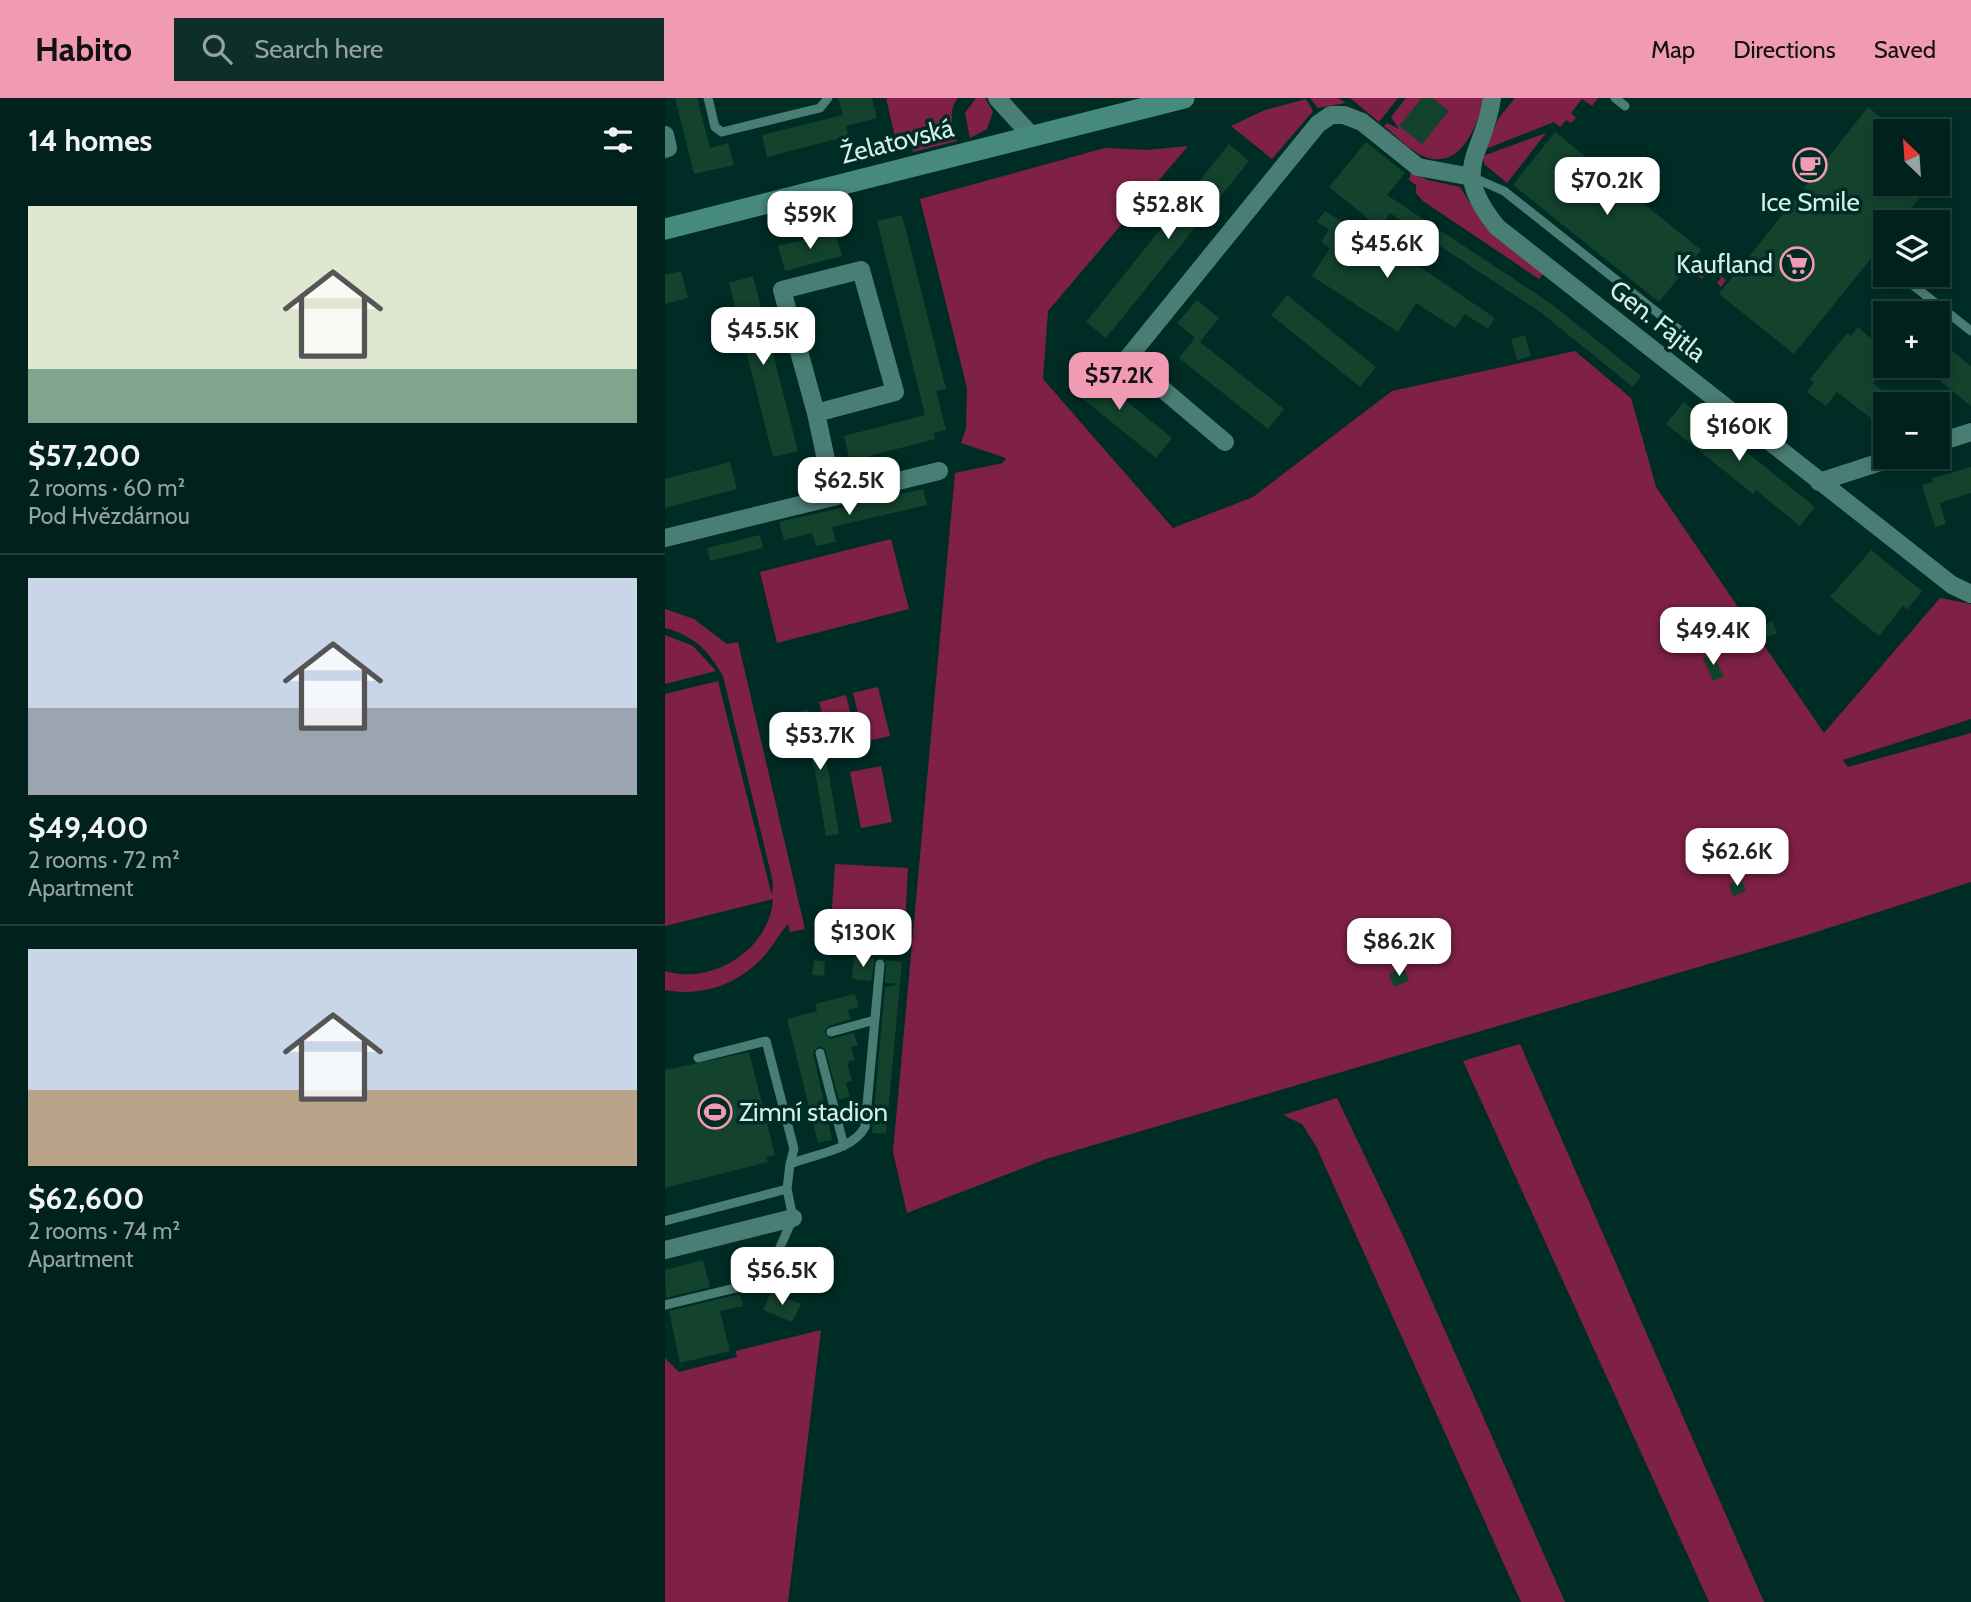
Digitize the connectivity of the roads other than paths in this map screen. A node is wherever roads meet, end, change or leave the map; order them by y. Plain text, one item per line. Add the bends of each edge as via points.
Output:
1 (708, 98) edge
2 (828, 98) edge
3 (996, 98) edge
4 (1184, 98) edge
5 (1506, 98) edge
6 (1615, 98) edge
7 (1491, 106) edge
8 (1625, 106) dead end
9 (1031, 135) junction
10 (1472, 177) junction
11 (665, 229) edge
12 (1915, 287) edge
13 (1971, 331) edge
14 (1662, 358) junction
15 (816, 412) junction
16 (1971, 432) edge
17 (1950, 439) edge
18 (1225, 442) dead end
19 (1873, 464) edge
20 (939, 471) dead end
21 (1819, 482) junction
22 (834, 497) junction
23 (665, 538) edge
24 (1971, 594) edge
25 (880, 964) dead end
26 (874, 1020) junction
27 (831, 1032) dead end
28 (820, 1053) dead end
29 (698, 1058) dead end
30 (844, 1146) junction
31 (790, 1164) junction
32 (787, 1189) junction
33 (793, 1218) junction
34 (665, 1221) edge
35 (665, 1250) edge
36 (665, 1305) edge

1 - 2 lane via 715,127 722,132 820,108
3 - 9 street
4 - 9 main road, Želatovská
5 - 7 street
6 - 8 lane
7 - 10 street via 1472,156
9 - 11 main road, Želatovská
10 - 14 street, Gen. Fajtla via 1478,197 1497,227
10 - 14 lane via 1504,191 1683,333
10 - 18 street via 1418,167 1351,117 1336,114 1318,124 1127,359
12 - 13 lane
14 - 21 street, Gen. Fajtla
15 - 15 street via 895,392 862,270 782,289
15 - 22 street
16 - 17 street
19 - 21 street
20 - 22 street
21 - 24 street, Gen. Fajtla via 1952,585
22 - 23 street
25 - 26 lane
26 - 27 lane
26 - 30 lane via 865,1127
28 - 30 lane
29 - 31 lane via 766,1041 794,1149
30 - 31 lane
31 - 32 lane
32 - 33 lane
32 - 34 lane
33 - 35 street
33 - 36 lane via 765,1281

